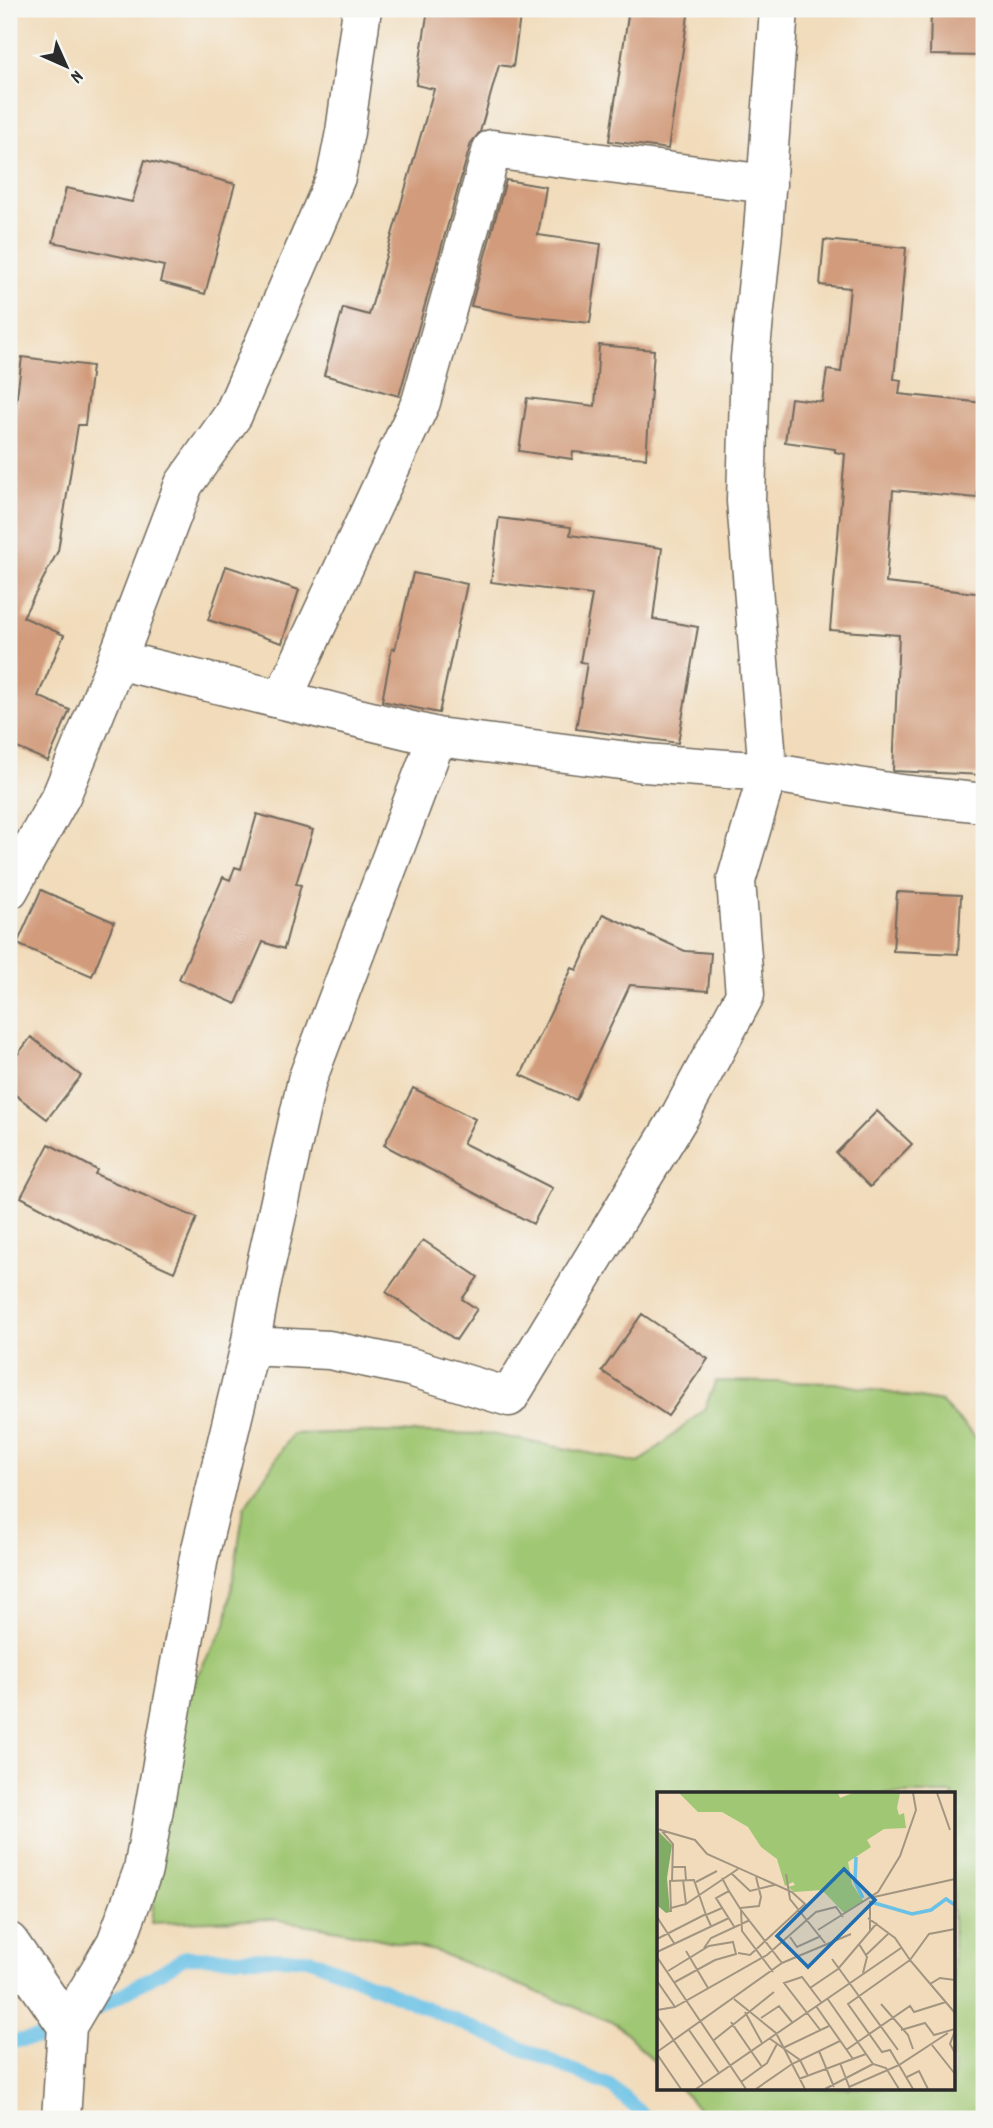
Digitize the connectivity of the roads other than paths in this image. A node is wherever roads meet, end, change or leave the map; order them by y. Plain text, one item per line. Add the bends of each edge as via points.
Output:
1 (362, 9) edge
2 (779, 9) edge
3 (767, 184) junction
4 (117, 660) junction
5 (282, 700) junction
6 (437, 737) junction
7 (768, 772) junction
8 (984, 803) edge
9 (9, 890) edge
10 (250, 1346) junction
11 (9, 1942) edge
12 (67, 2026) junction
13 (61, 2119) edge

1 - 4 street via 336,177 233,415 184,484
2 - 3 street
3 - 5 street via 492,149 421,402
3 - 7 street via 750,358 746,501
4 - 5 street
4 - 9 street via 62,794
5 - 6 street
6 - 7 street via 644,763
6 - 10 street via 307,1080
7 - 8 street
7 - 10 street via 736,881 744,995 681,1114 509,1397 410,1367 329,1350
10 - 12 street via 199,1557 143,1870 116,1943
11 - 12 street
12 - 13 street

